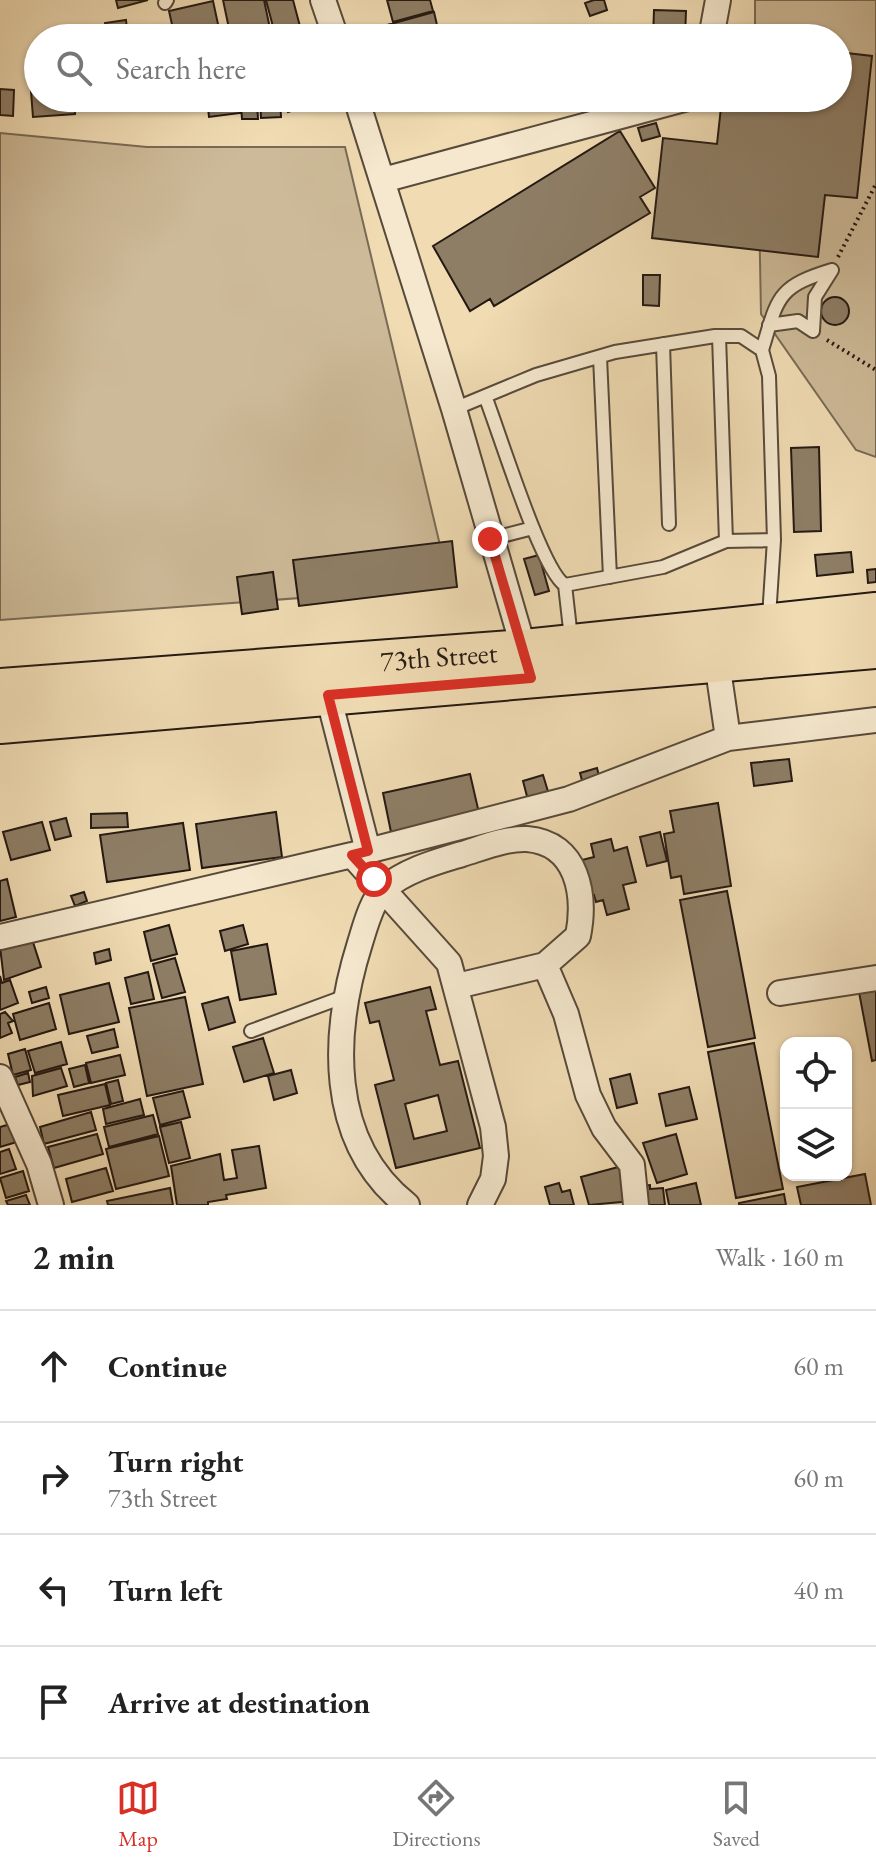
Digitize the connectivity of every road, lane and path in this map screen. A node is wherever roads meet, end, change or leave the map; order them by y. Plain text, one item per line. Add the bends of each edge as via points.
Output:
1 (323, 0) edge
2 (718, 0) edge
3 (331, 24) edge
4 (714, 24) edge
5 (361, 112) edge
6 (636, 112) edge
7 (383, 180) junction
8 (876, 184) edge
9 (832, 270) junction
10 (769, 325) junction
11 (813, 331) junction
12 (719, 336) junction
13 (663, 344) junction
14 (762, 350) junction
15 (600, 357) junction
16 (876, 370) edge
17 (485, 396) junction
18 (454, 409) junction
19 (669, 524) dead end
20 (533, 528) junction
21 (490, 539) junction
22 (774, 540) junction
23 (726, 541) junction
24 (610, 577) junction
25 (565, 585) junction
26 (876, 613) edge
27 (769, 624) junction
28 (572, 645) junction
29 (876, 648) edge
30 (717, 662) junction
31 (528, 664) junction
32 (0, 689) edge
33 (328, 695) junction
34 (876, 720) edge
35 (0, 723) edge
36 (728, 738) junction
37 (360, 853) junction
38 (383, 889) junction
39 (0, 937) edge
40 (545, 965) junction
41 (876, 978) edge
42 (457, 986) junction
43 (780, 993) dead end
44 (346, 996) junction
45 (251, 1031) dead end
46 (0, 1077) edge
47 (51, 1205) edge
48 (407, 1205) edge
49 (480, 1205) edge
50 (636, 1205) edge

1 - 3 street
2 - 4 street
5 - 7 street
6 - 7 street
7 - 18 street
8 - 9 path
9 - 10 lane via 797,281 776,302
9 - 11 lane via 815,297
10 - 11 lane via 798,321
10 - 14 lane
11 - 16 path
12 - 13 lane
12 - 14 lane via 741,336
12 - 23 lane
13 - 15 lane
13 - 19 lane
14 - 22 lane via 769,376
15 - 17 lane
15 - 24 lane
17 - 18 lane
17 - 20 lane
18 - 21 street
20 - 21 lane
20 - 25 lane via 555,579
21 - 31 street
22 - 23 lane
22 - 27 lane
23 - 24 lane via 663,567
24 - 25 lane
25 - 28 lane
26 - 27 main road, 73th Street
27 - 28 main road, 73th Street
28 - 31 main road, 73th Street
29 - 30 main road, 73th Street
30 - 31 main road, 73th Street
30 - 36 street
31 - 32 main road, 73th Street
31 - 33 main road, 73th Street
33 - 35 main road, 73th Street
33 - 37 street
34 - 36 street
36 - 37 street via 569,799
37 - 38 street
37 - 39 street
38 - 40 street via 421,867 493,845 526,839 555,846 576,872 583,895 581,920 578,936
38 - 42 street via 449,963
38 - 44 street via 367,921
40 - 42 street
40 - 50 street via 566,1014 588,1095 604,1128 632,1165
41 - 43 street
42 - 49 street via 495,1142 493,1179
44 - 45 lane
44 - 48 street via 340,1023 343,1092 355,1134 369,1169
46 - 47 street via 39,1164

